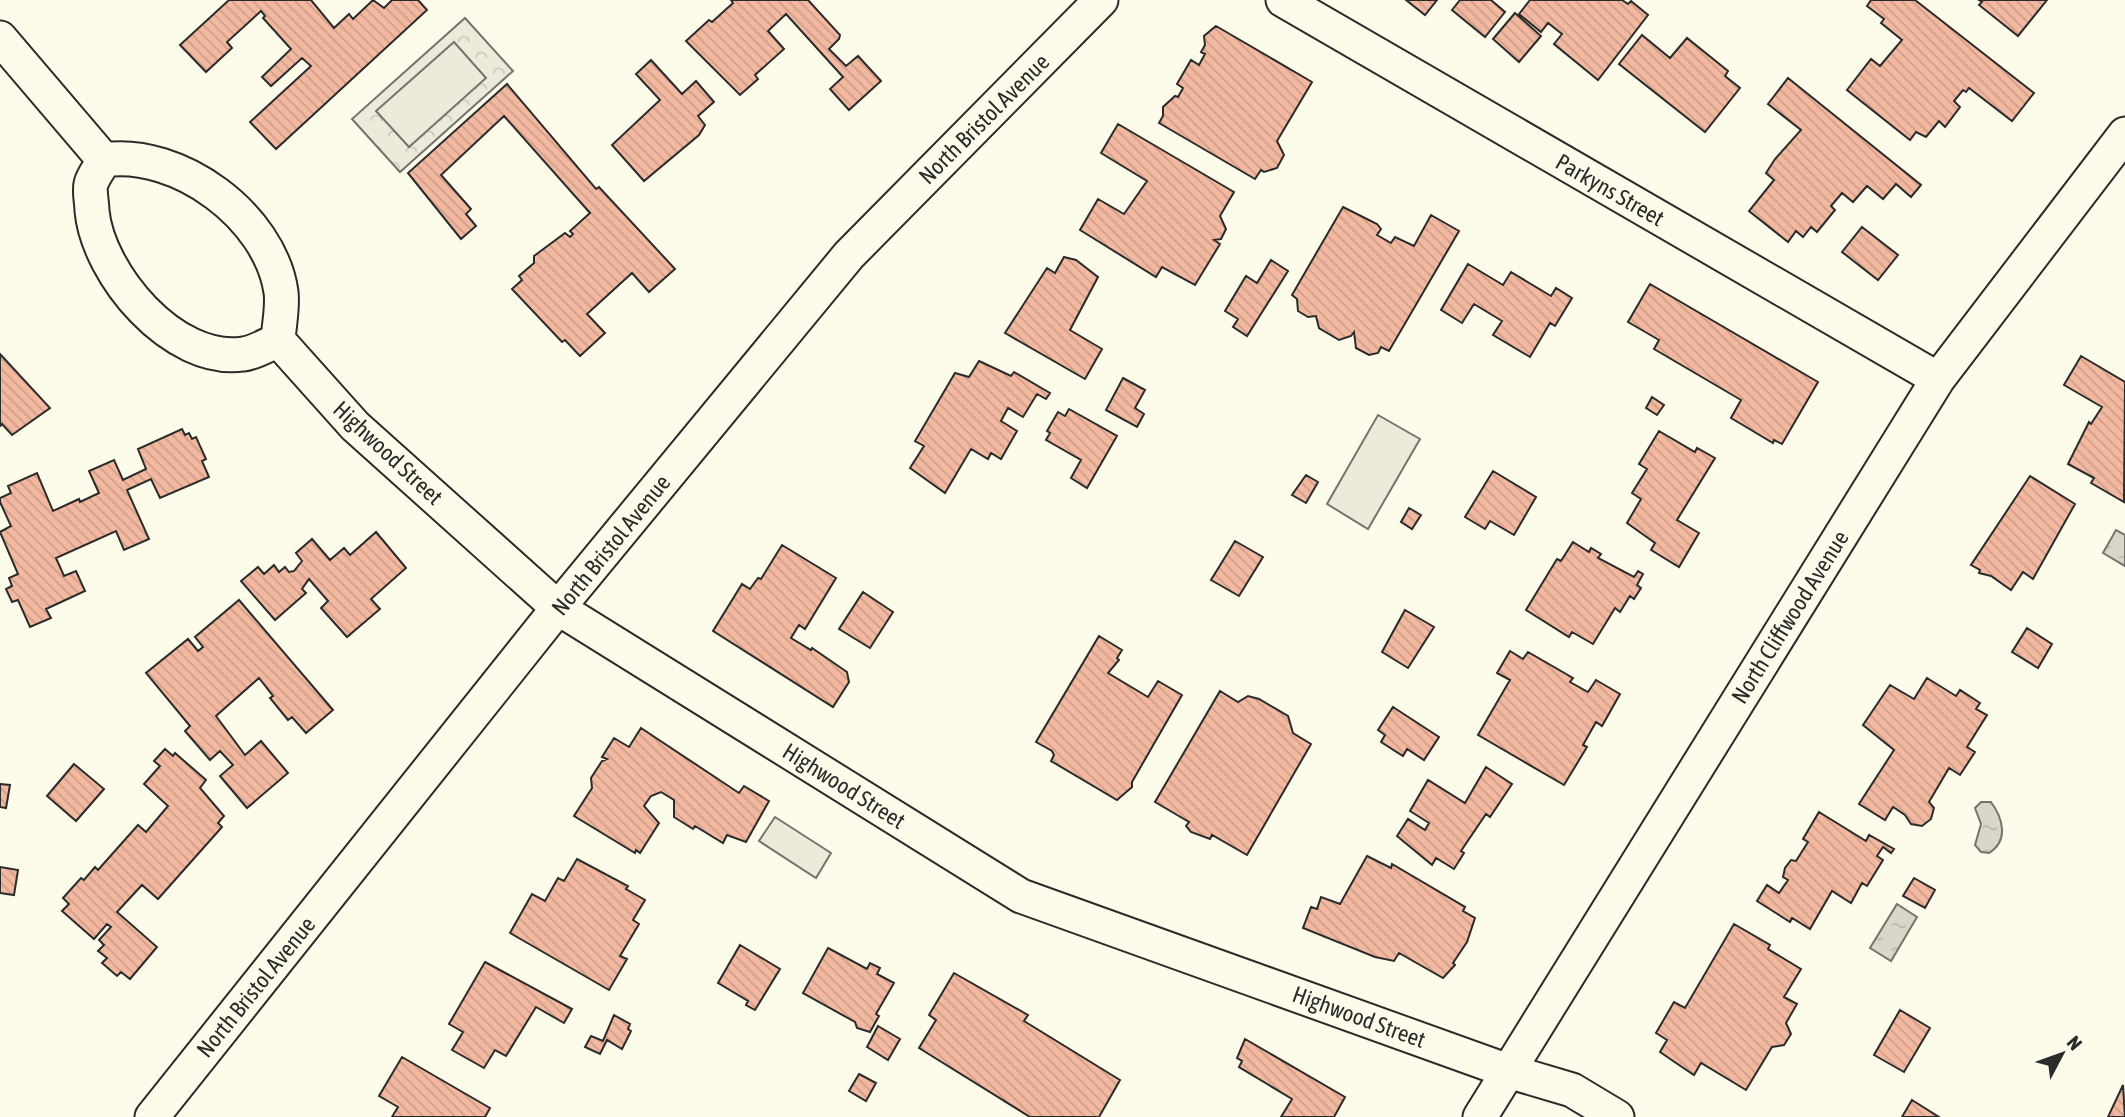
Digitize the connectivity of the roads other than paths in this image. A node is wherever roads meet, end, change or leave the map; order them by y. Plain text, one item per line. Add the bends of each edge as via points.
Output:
1 (1101, 0) edge
2 (1283, 0) edge
3 (0, 38) edge
4 (2125, 134) edge
5 (104, 160) junction
6 (278, 340) junction
7 (1938, 379) junction
8 (558, 608) junction
9 (1508, 1071) junction
10 (152, 1117) edge
11 (1480, 1117) edge
12 (1617, 1117) edge

1 - 8 street, North Bristol Avenue via 849,255
2 - 7 street, Parkyns Street
3 - 5 street
4 - 7 street, North Cliffwood Avenue
5 - 6 street via 129,157 190,175 249,225 267,254 281,292
5 - 6 street via 90,185 94,228 109,265 135,302 172,335 215,353 244,354
6 - 8 street, Highwood Street via 355,426
7 - 9 street, North Cliffwood Avenue
8 - 9 street, Highwood Street via 1020,895
8 - 10 street, North Bristol Avenue
9 - 11 street, North Cliffwood Avenue
9 - 12 street, Highwood Street via 1572,1090

